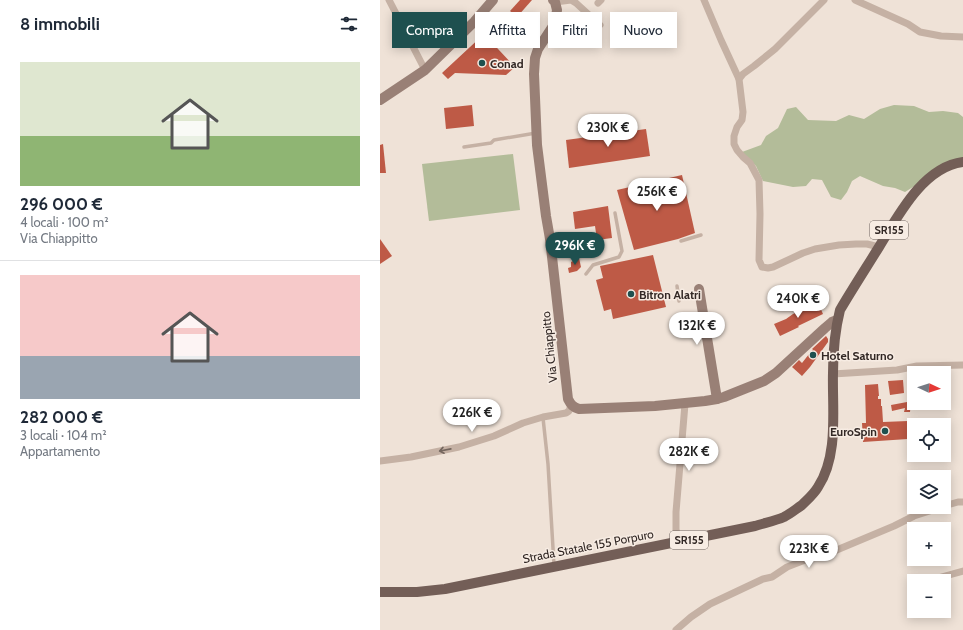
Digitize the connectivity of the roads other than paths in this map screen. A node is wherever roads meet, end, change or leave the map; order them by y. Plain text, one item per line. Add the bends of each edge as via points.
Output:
1 (389, 0) edge
2 (493, 0) edge
3 (704, 0) edge
4 (824, 0) edge
5 (855, 0) edge
6 (554, 1) edge
7 (586, 12) edge
8 (963, 37) edge
9 (426, 70) junction
10 (739, 79) junction
11 (380, 100) edge
12 (537, 133) junction
13 (464, 147) dead end
14 (963, 162) edge
15 (615, 213) dead end
16 (701, 236) dead end
17 (681, 241) dead end
18 (879, 247) junction
19 (586, 274) dead end
20 (677, 286) dead end
21 (699, 289) dead end
22 (679, 301) dead end
23 (837, 320) junction
24 (963, 365) edge
25 (833, 374) junction
26 (717, 400) junction
27 (685, 404) junction
28 (571, 405) junction
29 (543, 418) junction
30 (380, 462) edge
31 (961, 503) edge
32 (951, 505) edge
33 (920, 514) edge
34 (678, 542) junction
35 (554, 566) junction
36 (963, 571) edge
37 (951, 574) edge
38 (380, 592) edge
39 (676, 630) edge

1 - 9 street
2 - 9 street
3 - 10 street
4 - 10 street via 775,49
5 - 8 street via 920,32 934,36
6 - 7 street via 571,0
6 - 12 street, Via Chiappitto via 557,10 555,23 535,58
9 - 11 street
10 - 18 street via 743,112 734,136 734,144 750,163 759,180 759,260 762,267 773,267 803,253 839,245 867,244
12 - 13 lane
12 - 28 street, Via Chiappitto via 568,399
14 - 18 main road, Strada Statale 155 Porpuro / SR155 via 946,167 917,190
15 - 19 lane via 622,251 619,257 593,265
16 - 17 lane
18 - 23 main road, Strada Statale 155 Porpuro / SR155 via 840,310
20 - 22 lane
21 - 26 street
23 - 25 main road, Strada Statale 155 Porpuro / SR155
23 - 26 street via 776,373 764,381
24 - 25 street via 917,366 897,370
25 - 34 main road, Strada Statale 155 Porpuro / SR155 via 832,444 824,475 810,498 784,516 755,526
26 - 27 street
27 - 28 street via 579,409
27 - 34 street via 676,512
28 - 29 street via 570,411 566,413
29 -> 30 street via 459,447
29 - 35 lane
31 - 32 street
33 - 39 street via 832,552 787,567 772,577 710,604
34 - 35 main road, Strada Statale 155 Porpuro / SR155
35 - 38 main road, Strada Statale 155 Porpuro / SR155 via 445,589
36 - 37 street

